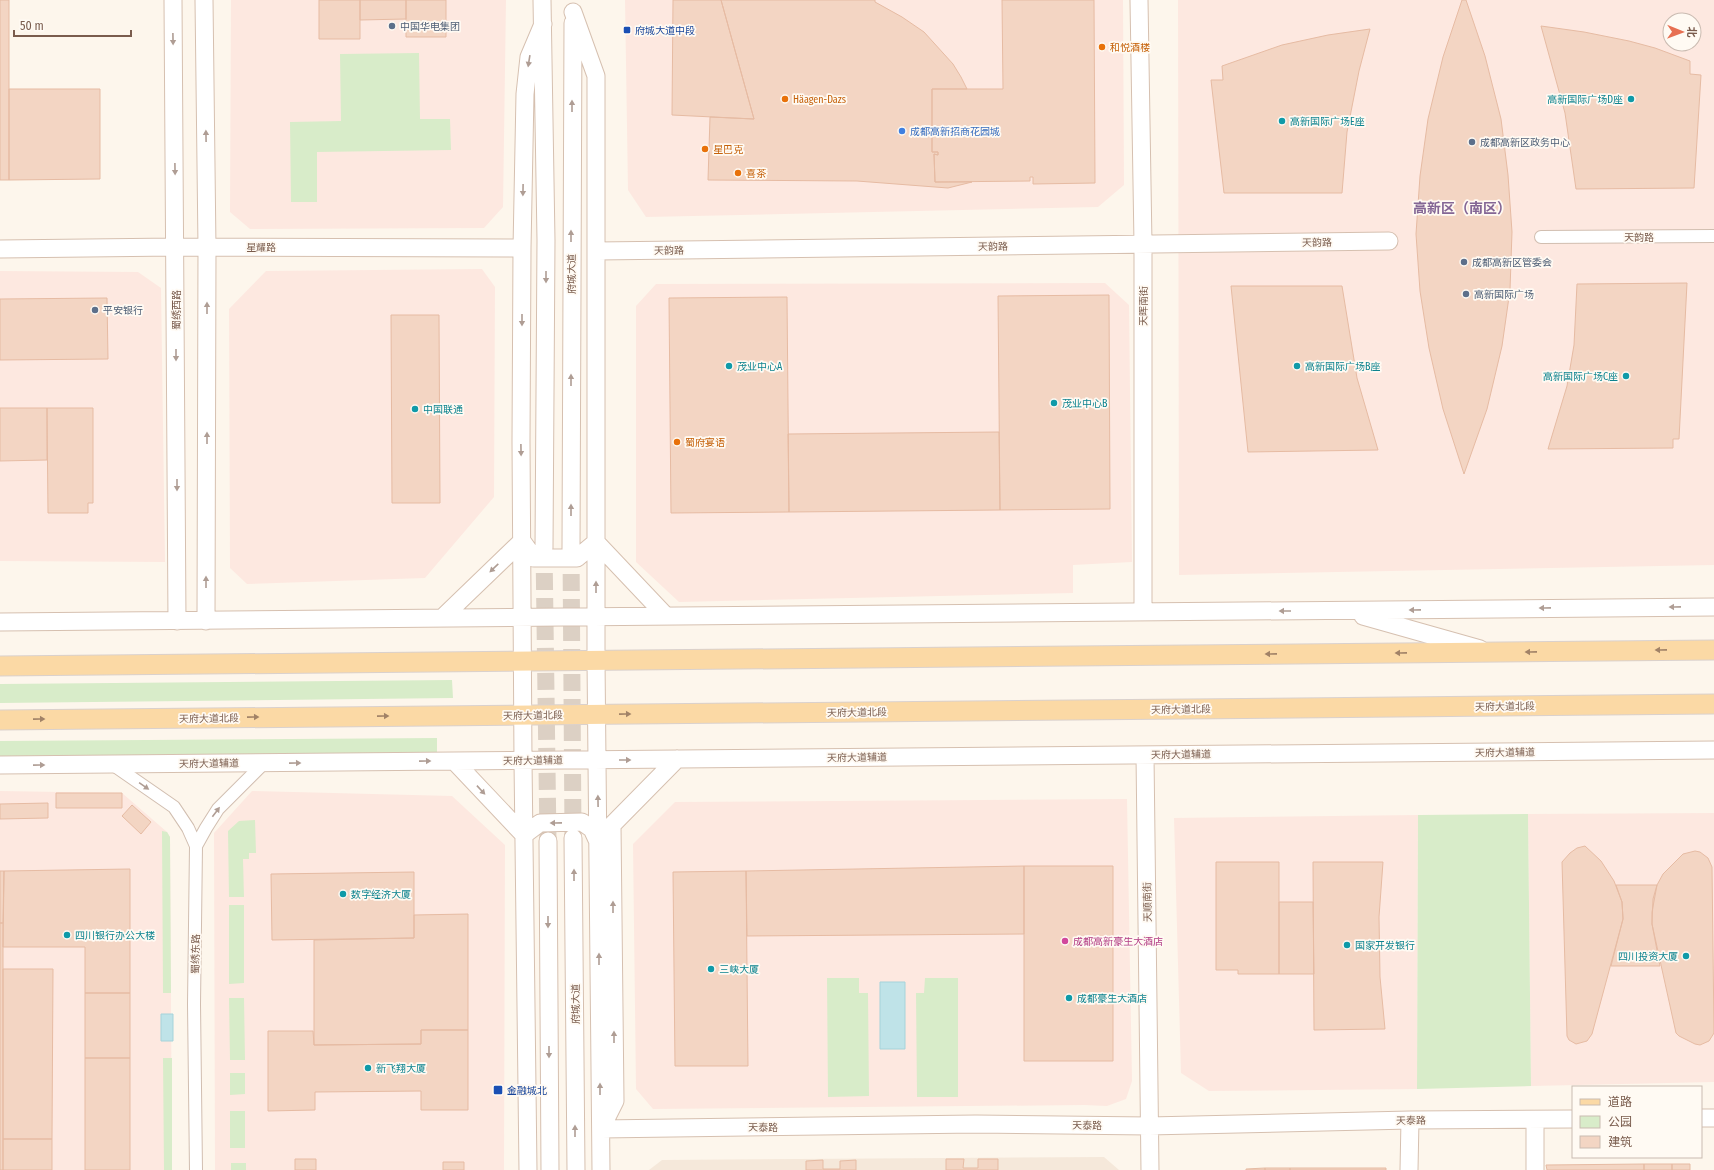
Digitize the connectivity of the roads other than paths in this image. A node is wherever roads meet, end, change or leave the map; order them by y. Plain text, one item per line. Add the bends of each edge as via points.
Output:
1 (173, 0) edge
2 (204, 0) edge
3 (542, 0) edge
4 (1139, 0) edge
5 (573, 6) edge
6 (543, 24) junction
7 (1714, 236) edge
8 (1541, 237) dead end
9 (1389, 241) dead end
10 (1143, 244) junction
11 (175, 247) junction
12 (207, 247) junction
13 (522, 248) junction
14 (0, 249) edge
15 (597, 251) junction
16 (522, 541) junction
17 (596, 542) junction
18 (544, 548) tunnel mouth
19 (572, 549) tunnel mouth
20 (1714, 607) edge
21 (1344, 610) junction
22 (1143, 612) junction
23 (666, 616) junction
24 (596, 617) junction
25 (442, 618) junction
26 (523, 618) junction
27 (177, 621) junction
28 (206, 621) junction
29 (0, 622) edge
30 (1714, 650) edge
31 (1490, 652) junction
32 (596, 660) junction
33 (523, 661) junction
34 (0, 666) edge
35 (1714, 704) edge
36 (597, 714) junction
37 (523, 715) junction
38 (0, 720) edge
39 (1714, 750) edge
40 (1145, 755) junction
41 (677, 759) junction
42 (523, 760) junction
43 (597, 760) junction
44 (454, 761) junction
45 (264, 763) junction
46 (112, 764) junction
47 (0, 765) edge
48 (524, 835) junction
49 (573, 838) tunnel mouth
50 (548, 841) tunnel mouth
51 (598, 842) junction
52 (196, 846) junction
53 (1702, 1118) edge
54 (1714, 1118) edge
55 (1572, 1119) edge
56 (1410, 1120) junction
57 (1535, 1120) junction
58 (1149, 1126) junction
59 (601, 1129) junction
60 (196, 1170) edge
61 (528, 1170) edge
62 (550, 1170) edge
63 (576, 1170) edge
64 (601, 1170) edge
65 (1150, 1170) edge
66 (1409, 1170) edge
67 (1535, 1170) edge

1 -> 11 street, 蜀绣西路
12 -> 2 street
3 - 6 street
4 - 10 street, 天晖南街
5 - 15 street via 596,76
19 -> 5 street, 府城大道
6 -> 13 street via 529,57 525,94
6 -> 18 street via 546,240
7 - 8 street, 天韵路
9 - 10 street, 天韵路
10 - 15 street, 天韵路
10 - 22 street, 天晖南街
11 - 12 street, 星耀路
11 - 14 street, 星耀路
11 -> 27 street, 蜀绣西路
12 - 13 street, 星耀路
28 -> 12 street
13 -> 16 street
15 - 17 street
16 - 17 street via 534,558 577,558
16 -> 25 street
16 - 26 street
17 - 23 street
24 -> 17 street
20 -> 21 street
21 -> 22 street
21 - 31 street
22 - 23 street
23 - 24 street
24 - 26 street
24 - 32 street
25 - 26 street
25 - 28 street
26 - 33 street
27 - 28 street
27 - 29 street
30 -> 31 main road
31 -> 32 main road
32 - 33 main road
32 - 36 street
33 - 34 main road
33 - 37 street
36 -> 35 main road, 天府大道北段
36 - 37 main road, 天府大道北段
36 - 43 street
38 -> 37 main road, 天府大道北段
37 - 42 street
39 - 40 street, 天府大道辅道
40 - 41 street, 天府大道辅道
40 - 58 street, 天顺南街
43 -> 41 street, 天府大道辅道
59 -> 41 street via 615,1101 612,825
42 - 43 street, 天府大道辅道
42 - 44 street, 天府大道辅道
42 - 48 street
51 -> 43 street
45 -> 44 street, 天府大道辅道
44 -> 48 street
45 - 46 street, 天府大道辅道
52 -> 45 street, 蜀绣东路 via 218,809
47 -> 46 street, 天府大道辅道
46 -> 52 street via 174,807
51 -> 48 street via 592,829 582,822 540,823
48 - 61 street
63 -> 49 street, 府城大道
50 -> 62 street
59 -> 51 street
52 - 60 street, 蜀绣东路
53 - 54 street
55 - 57 street, 天泰路
56 - 57 street, 天泰路
56 - 58 street, 天泰路
56 - 66 street
57 - 67 street
58 - 59 street, 天泰路 via 976,1124
58 - 65 street, 天顺南街
59 - 64 street

